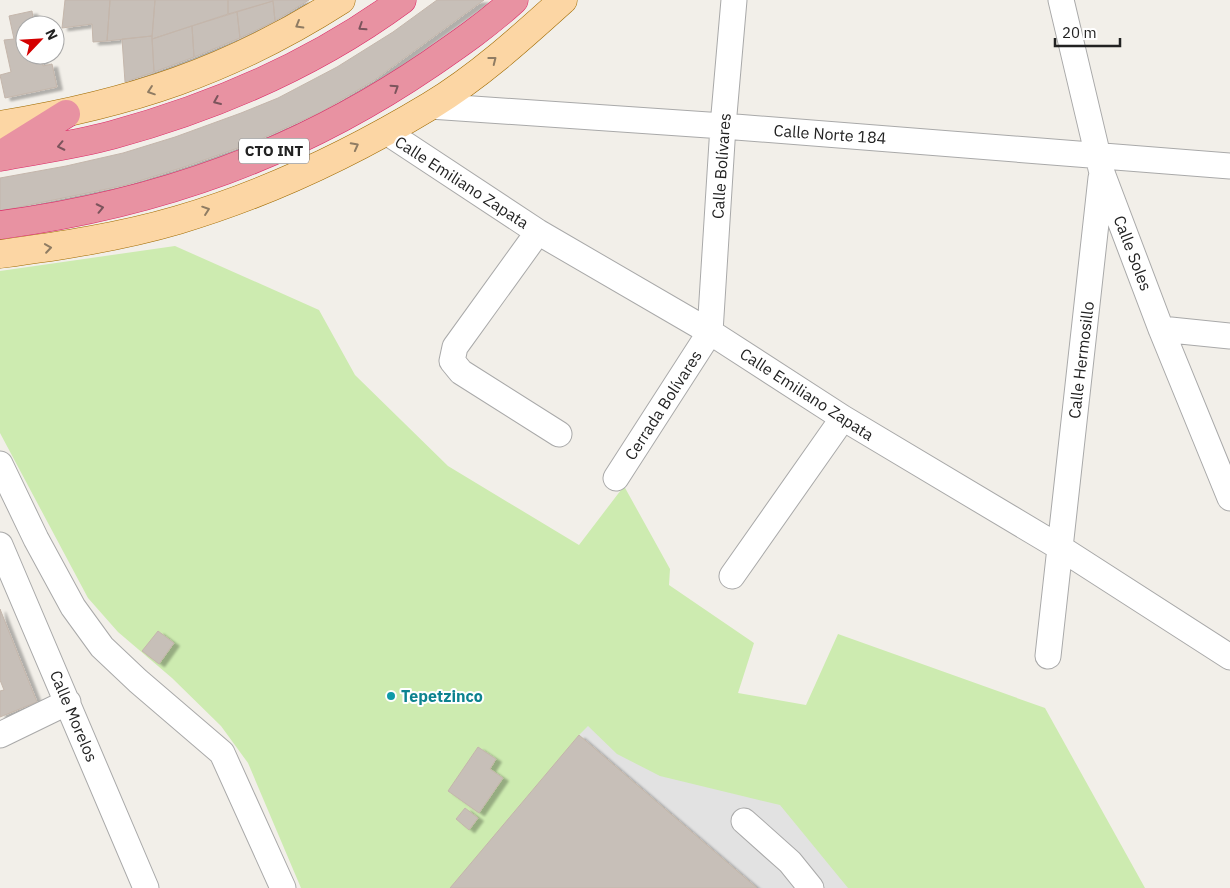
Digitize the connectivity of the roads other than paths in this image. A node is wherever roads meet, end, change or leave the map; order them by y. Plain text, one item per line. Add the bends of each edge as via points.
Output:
1 (341, 0) edge
2 (402, 0) edge
3 (514, 0) edge
4 (563, 0) edge
5 (734, 0) edge
6 (1061, 0) edge
7 (430, 106) junction
8 (66, 114) junction
9 (0, 125) edge
10 (723, 126) junction
11 (385, 131) junction
12 (0, 156) edge
13 (1100, 164) junction
14 (1230, 166) edge
15 (0, 225) edge
16 (538, 232) junction
17 (0, 254) edge
18 (1162, 330) junction
19 (710, 332) junction
20 (1230, 336) edge
21 (843, 418) junction
22 (559, 434) dead end
23 (0, 464) edge
24 (616, 478) dead end
25 (1230, 498) edge
26 (0, 545) edge
27 (1059, 547) junction
28 (732, 576) dead end
29 (1048, 656) dead end
30 (1230, 657) edge
31 (68, 702) junction
32 (0, 735) edge
33 (744, 821) dead end
34 (146, 888) edge
35 (283, 888) edge
36 (812, 888) edge

1 -> 8 main road via 267,43 197,75 128,99
2 -> 12 highway via 299,63 210,104 109,136
15 -> 3 highway, CTO INT via 47,219 159,194 281,148 393,89 451,50
7 -> 4 main road, CTO INT via 523,36
5 - 10 street, Calle Bolívares
6 - 13 street, Calle Soles
7 - 10 street, Calle Norte 184
7 - 11 main road, CTO INT
8 - 9 main road
8 - 12 highway
10 - 13 street, Calle Norte 184
10 - 19 street, Calle Bolívares
11 - 16 street, Calle Emiliano Zapata
17 -> 11 main road, CTO INT via 103,238 179,219 280,182
13 - 14 street, Calle Norte 184
13 - 18 street, Calle Soles
13 - 27 street, Calle Hermosillo
16 - 19 street, Calle Emiliano Zapata
16 - 22 street via 455,347 452,361 461,372
18 - 20 street
18 - 25 street, Calle Soles
19 - 21 street, Calle Emiliano Zapata
19 - 24 street, Cerrada Bolívares
21 - 27 street, Calle Emiliano Zapata
21 - 28 street
23 - 35 street via 73,607 102,647 222,753
26 - 31 street, Calle Morelos
27 - 29 street, Calle Hermosillo
27 - 30 street, Calle Emiliano Zapata
31 - 32 street
31 - 34 street, Calle Morelos
33 - 36 street via 790,862

